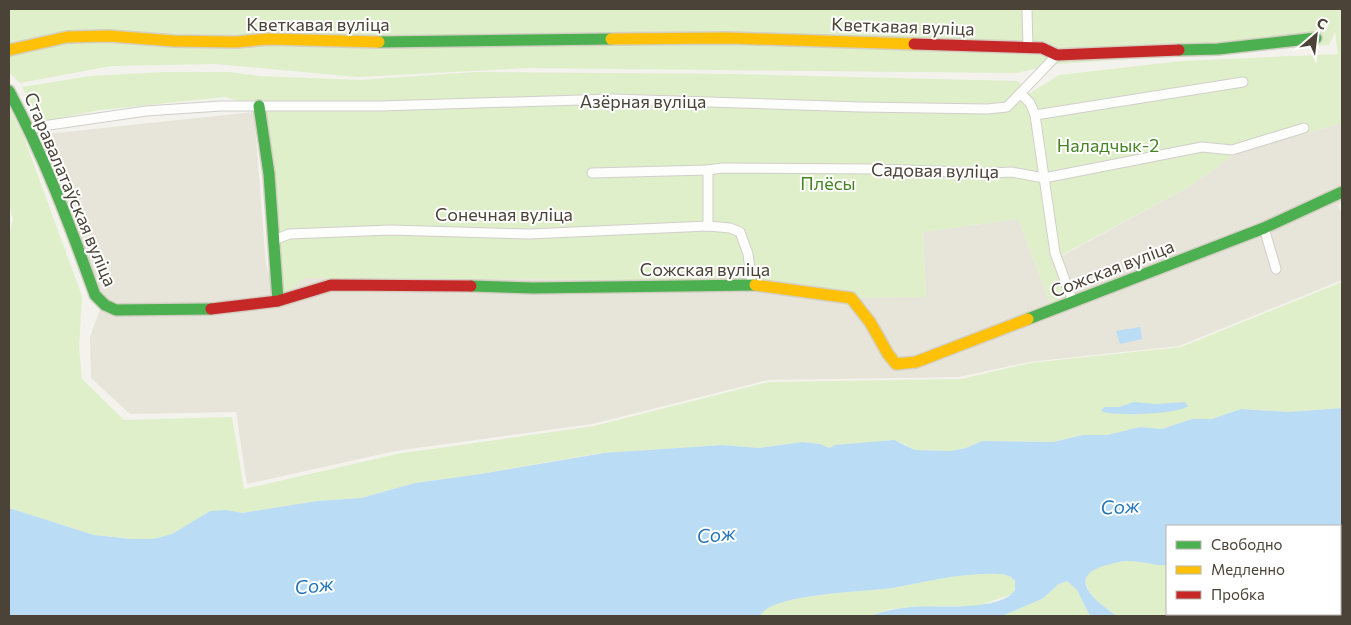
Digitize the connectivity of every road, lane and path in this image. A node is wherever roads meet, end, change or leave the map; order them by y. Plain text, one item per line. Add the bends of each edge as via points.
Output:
1 (1028, 9) edge
2 (1316, 38) dead end
3 (1028, 48) junction
4 (9, 50) edge
5 (1057, 55) junction
6 (1243, 82) dead end
7 (9, 91) edge
8 (1021, 94) junction
9 (259, 106) junction
10 (1035, 115) junction
11 (29, 128) junction
12 (1304, 128) dead end
13 (708, 170) junction
14 (592, 173) dead end
15 (1044, 178) junction
16 (1339, 193) edge
17 (708, 226) junction
18 (1264, 228) junction
19 (274, 245) junction
20 (1276, 269) dead end
21 (752, 285) junction
22 (278, 301) junction
23 (1073, 302) junction

1 - 3 street
2 - 5 street, Кветкавая вуліца via 1218,49
3 - 4 street, Кветкавая вуліца via 728,38 174,42 67,36
3 - 5 street, Кветкавая вуліца via 1042,48
5 - 8 street, Азёрная вуліца
6 - 10 street
7 - 11 street, Старавалатаўская вуліца
8 - 9 street, Азёрная вуліца via 1007,106 987,109 613,99
8 - 10 street
9 - 11 street, Азёрная вуліца via 146,111
9 - 19 street via 269,174
10 - 15 street
11 - 22 street, Старавалатаўская вуліца via 65,212 89,280 105,305 125,312 204,310
12 - 15 street via 1232,150 1202,147
13 - 14 street, Садовая вуліца
13 - 15 street, Садовая вуліца via 808,168 1011,172
13 - 17 street
15 - 23 street via 1056,253
16 - 18 street, Сожская вуліца
17 - 19 street, Сонечная вуліца via 529,234 390,230 289,234 277,239
17 - 21 street, Сонечная вуліца via 740,232 748,254
18 - 20 street
18 - 23 street, Сожская вуліца
19 - 22 street
21 - 22 street, Сожская вуліца via 533,288 331,285
21 - 23 street, Сожская вуліца via 851,298 865,314 886,355 896,364 940,354

